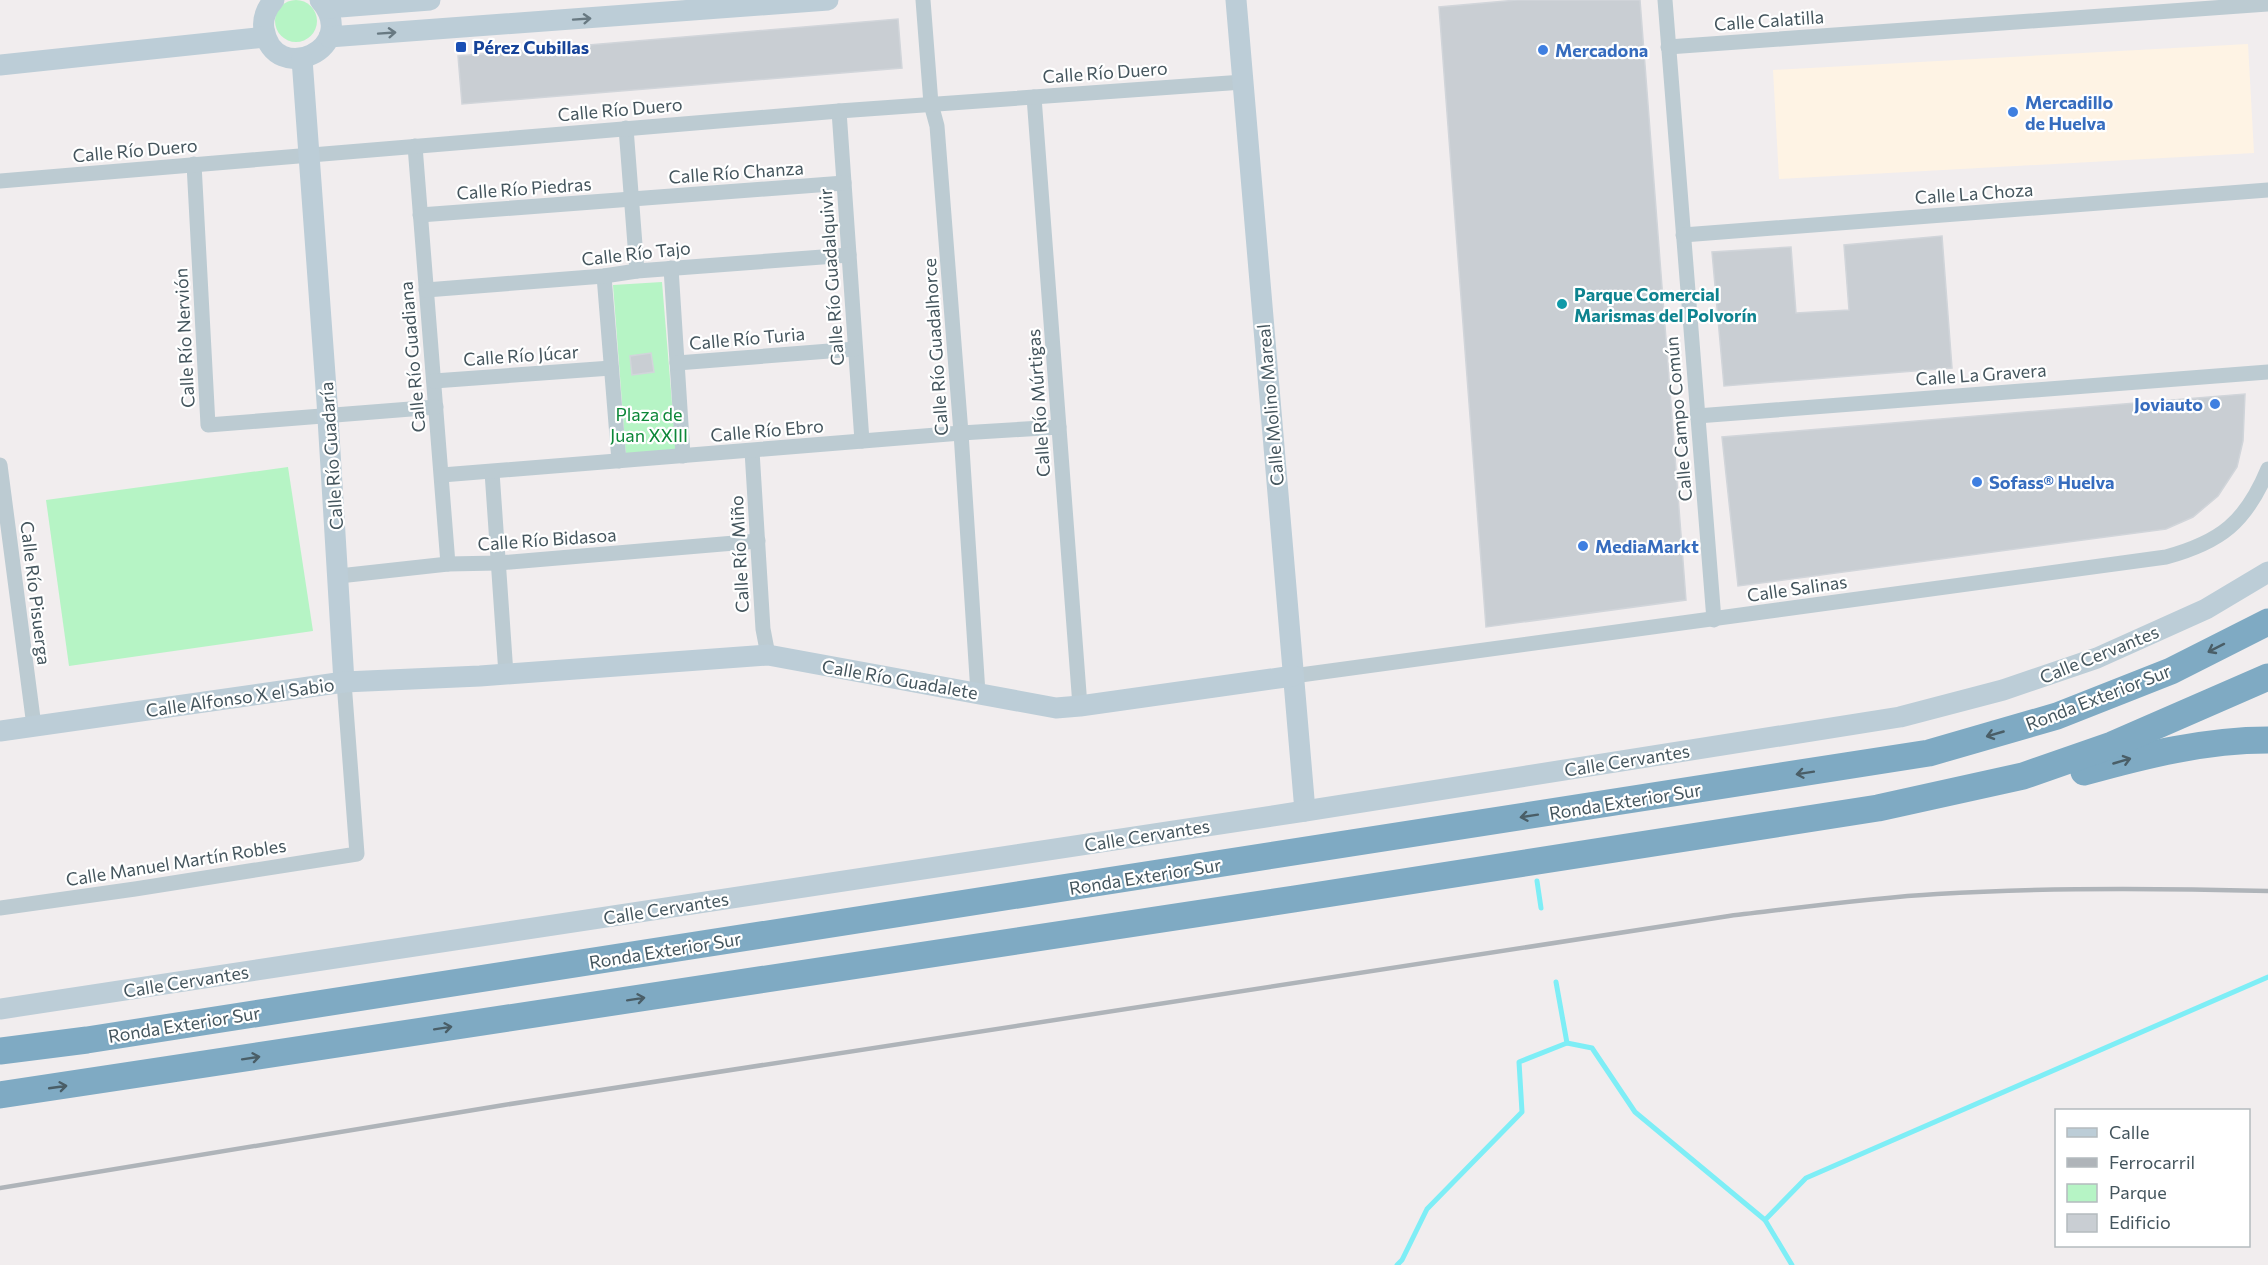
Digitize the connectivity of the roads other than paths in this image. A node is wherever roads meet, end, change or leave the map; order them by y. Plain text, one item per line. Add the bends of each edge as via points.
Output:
1 (274, 0) edge
2 (430, 0) edge
3 (828, 0) edge
4 (923, 0) edge
5 (1236, 0) edge
6 (1665, 0) edge
7 (323, 4) edge
8 (2268, 4) edge
9 (265, 37) junction
10 (329, 37) junction
11 (1668, 47) junction
12 (302, 59) junction
13 (0, 65) edge
14 (1243, 82) junction
15 (1034, 97) junction
16 (931, 104) junction
17 (838, 111) junction
18 (626, 128) junction
19 (414, 146) junction
20 (309, 155) junction
21 (194, 164) junction
22 (0, 181) edge
23 (844, 183) junction
24 (2268, 190) edge
25 (632, 199) junction
26 (420, 215) junction
27 (1683, 235) junction
28 (849, 255) junction
29 (671, 268) junction
30 (637, 271) junction
31 (604, 276) junction
32 (426, 290) junction
33 (855, 349) junction
34 (677, 363) junction
35 (611, 368) junction
36 (2268, 372) edge
37 (434, 381) junction
38 (436, 407) junction
39 (328, 416) junction
40 (1697, 416) junction
41 (1059, 427) junction
42 (962, 433) junction
43 (862, 441) junction
44 (752, 451) junction
45 (683, 456) junction
46 (620, 461) junction
47 (0, 465) edge
48 (2268, 469) edge
49 (492, 472) junction
50 (442, 475) junction
51 (3, 514) edge
52 (758, 541) junction
53 (498, 563) junction
54 (448, 564) junction
55 (2268, 572) edge
56 (339, 576) junction
57 (1714, 620) junction
58 (2268, 622) edge
59 (768, 655) junction
60 (506, 674) junction
61 (480, 676) joint
62 (1293, 676) junction
63 (2268, 676) edge
64 (344, 682) junction
65 (978, 693) junction
66 (1080, 706) junction
67 (34, 726) junction
68 (0, 731) edge
69 (2268, 740) edge
70 (2023, 776) junction
71 (1305, 811) junction
72 (357, 854) joint
73 (0, 908) edge
74 (0, 1009) edge
75 (0, 1051) edge
76 (0, 1095) edge

1 - 9 street via 265,13
2 - 7 street
10 -> 3 street
4 - 16 street, Calle Río Guadalhorce
5 - 14 street, Calle Molino Mareal
6 - 11 street, Calle Campo Común
7 - 10 street via 331,28
8 - 11 street, Calle Calatilla
9 - 12 street via 279,54
9 - 13 street
10 - 12 street via 322,48
11 - 27 street, Calle Campo Común
12 - 20 street, Calle Río Guadaría
14 - 15 street, Calle Río Duero
14 - 62 street, Calle Molino Mareal
15 - 16 street, Calle Río Duero
15 - 41 street, Calle Río Múrtigas
16 - 17 street, Calle Río Duero
16 - 42 street, Calle Río Guadalhorce via 937,126
17 - 18 street, Calle Río Duero
17 - 23 street, Calle Río Guadalquivir
18 - 19 street, Calle Río Duero
18 - 25 street
19 - 20 street, Calle Río Duero
19 - 26 street, Calle Río Guadiana
20 - 21 street, Calle Río Duero
20 - 39 street, Calle Río Guadaría
21 - 22 street, Calle Río Duero
21 - 39 street, Calle Río Nervión via 208,425
23 - 25 street, Calle Río Chanza
23 - 28 street, Calle Río Guadalquivir
24 - 27 street, Calle La Choza
25 - 26 street, Calle Río Piedras
25 - 30 street
26 - 32 street, Calle Río Guadiana
27 - 40 street, Calle Campo Común
28 - 29 street, Calle Río Tajo
28 - 33 street, Calle Río Guadalquivir
29 - 30 street, Calle Río Tajo
29 - 34 street
30 - 31 street, Calle Río Tajo
31 - 32 street, Calle Río Tajo
31 - 35 street
32 - 37 street, Calle Río Guadiana
33 - 34 street, Calle Río Turia
33 - 43 street, Calle Río Guadalquivir
34 - 45 street
35 - 37 street, Calle Río Júcar
35 - 46 street
36 - 40 street, Calle La Gravera
37 - 38 street, Calle Río Guadiana
38 - 39 street, Calle Río Nervión
38 - 50 street, Calle Río Guadiana
39 - 56 street, Calle Río Guadaría
40 - 57 street, Calle Campo Común
41 - 42 street, Calle Río Ebro
41 - 66 street, Calle Río Múrtigas
42 - 43 street, Calle Río Ebro
42 - 65 street, Calle Río Guadalhorce
43 - 44 street, Calle Río Ebro
44 - 45 street, Calle Río Ebro
44 - 52 street, Calle Río Miño
45 - 46 street, Calle Río Ebro
46 - 49 street, Calle Río Ebro
47 - 51 street, Calle Río Pisuerga
48 - 57 street, Calle Salinas via 2259,492 2242,516 2220,536 2194,550
49 - 50 street, Calle Río Ebro
49 - 53 street
50 - 54 street, Calle Río Guadiana
51 - 67 street, Calle Río Pisuerga
52 - 53 street, Calle Río Bidasoa
52 - 59 street, Calle Río Miño
53 - 54 street, Calle Río Bidasoa
53 - 60 street
54 - 56 street, Calle Río Bidasoa
55 - 71 street, Calle Cervantes via 2206,609 2097,658 2003,690 1900,717
56 - 64 street, Calle Río Guadaría
57 - 62 street, Calle Salinas
58 -> 75 highway, Ronda Exterior Sur via 2171,671 2057,716 1929,753
59 - 60 street, Calle Río Guadalete
59 - 65 street, Calle Río Guadalete
60 - 61 street, Calle Río Guadalete
61 - 64 street, Calle Alfonso X el Sabio
62 - 66 street, Calle Río Guadalete
62 - 71 street, Calle Molino Mareal
63 - 70 highway via 2112,745
64 - 67 street, Calle Alfonso X el Sabio
64 - 72 street, Calle Río Guadaría
65 - 66 street, Calle Río Guadalete via 1056,708
67 - 68 street, Calle Alfonso X el Sabio
70 -> 69 highway via 2080,773 2180,748
76 -> 70 highway via 1878,808
71 - 74 street, Calle Cervantes
72 - 73 street, Calle Manuel Martín Robles

